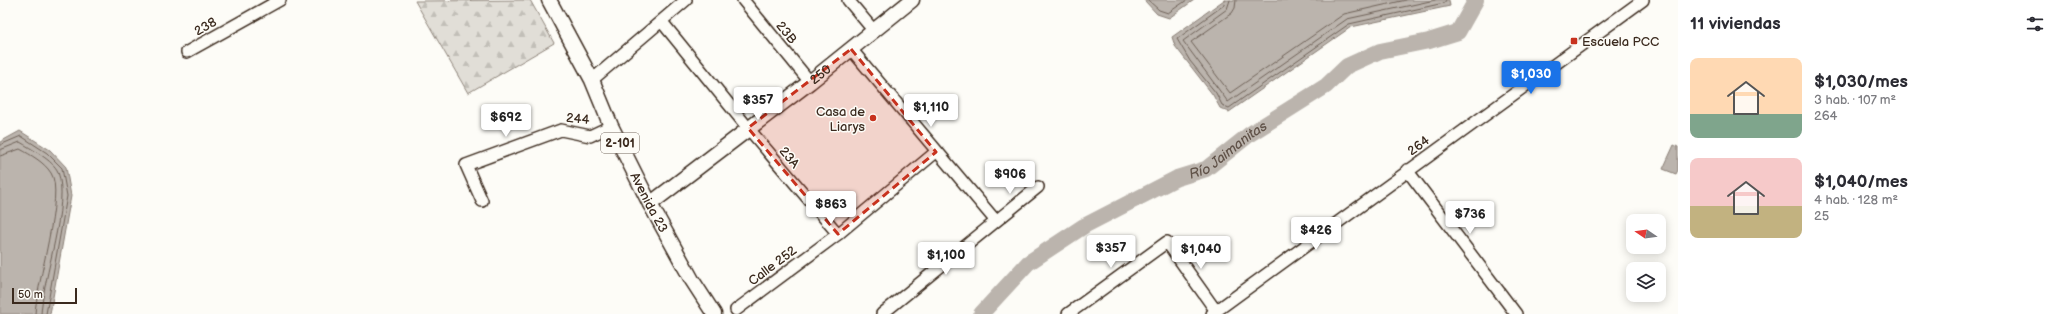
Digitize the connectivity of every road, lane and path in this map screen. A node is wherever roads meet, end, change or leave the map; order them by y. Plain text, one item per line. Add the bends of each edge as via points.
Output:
1 (280, 0) edge
2 (549, 0) edge
3 (686, 0) edge
4 (743, 0) edge
5 (848, 0) edge
6 (912, 0) edge
7 (1643, 0) edge
8 (662, 22) junction
9 (874, 31) junction
10 (852, 49) junction
11 (187, 52) dead end
12 (592, 80) junction
13 (810, 82) junction
14 (611, 126) junction
15 (748, 128) junction
16 (936, 152) junction
17 (1407, 170) junction
18 (1038, 187) dead end
19 (482, 201) dead end
20 (650, 204) junction
21 (995, 220) junction
22 (838, 234) junction
23 (736, 310) dead end
24 (1214, 312) edge
25 (714, 314) edge
26 (882, 314) edge
27 (1068, 314) edge
28 (1516, 314) edge

1 - 11 street, 238
2 - 12 main road, Avenida 23 / 2-101
3 - 8 street
4 - 13 street, 23B
5 - 9 street
6 - 9 main road, 250
7 - 17 street, 264
8 - 12 street
8 - 15 street, 23A
9 - 10 main road, 250
10 - 13 main road, 250
10 - 16 street
12 - 14 main road, Avenida 23 / 2-101
13 - 15 main road, 250
14 - 19 street, 244 via 590,136 560,130 466,165
14 - 20 main road, Avenida 23 / 2-101
15 - 20 main road, 250
15 - 22 street, 23A
16 - 21 street
16 - 22 street, Calle 252
17 - 24 street, 264
17 - 28 street
18 - 21 street
20 - 25 main road, Avenida 23 / 2-101
21 - 26 street
22 - 23 street, Calle 252
24 - 27 street via 1167,242

